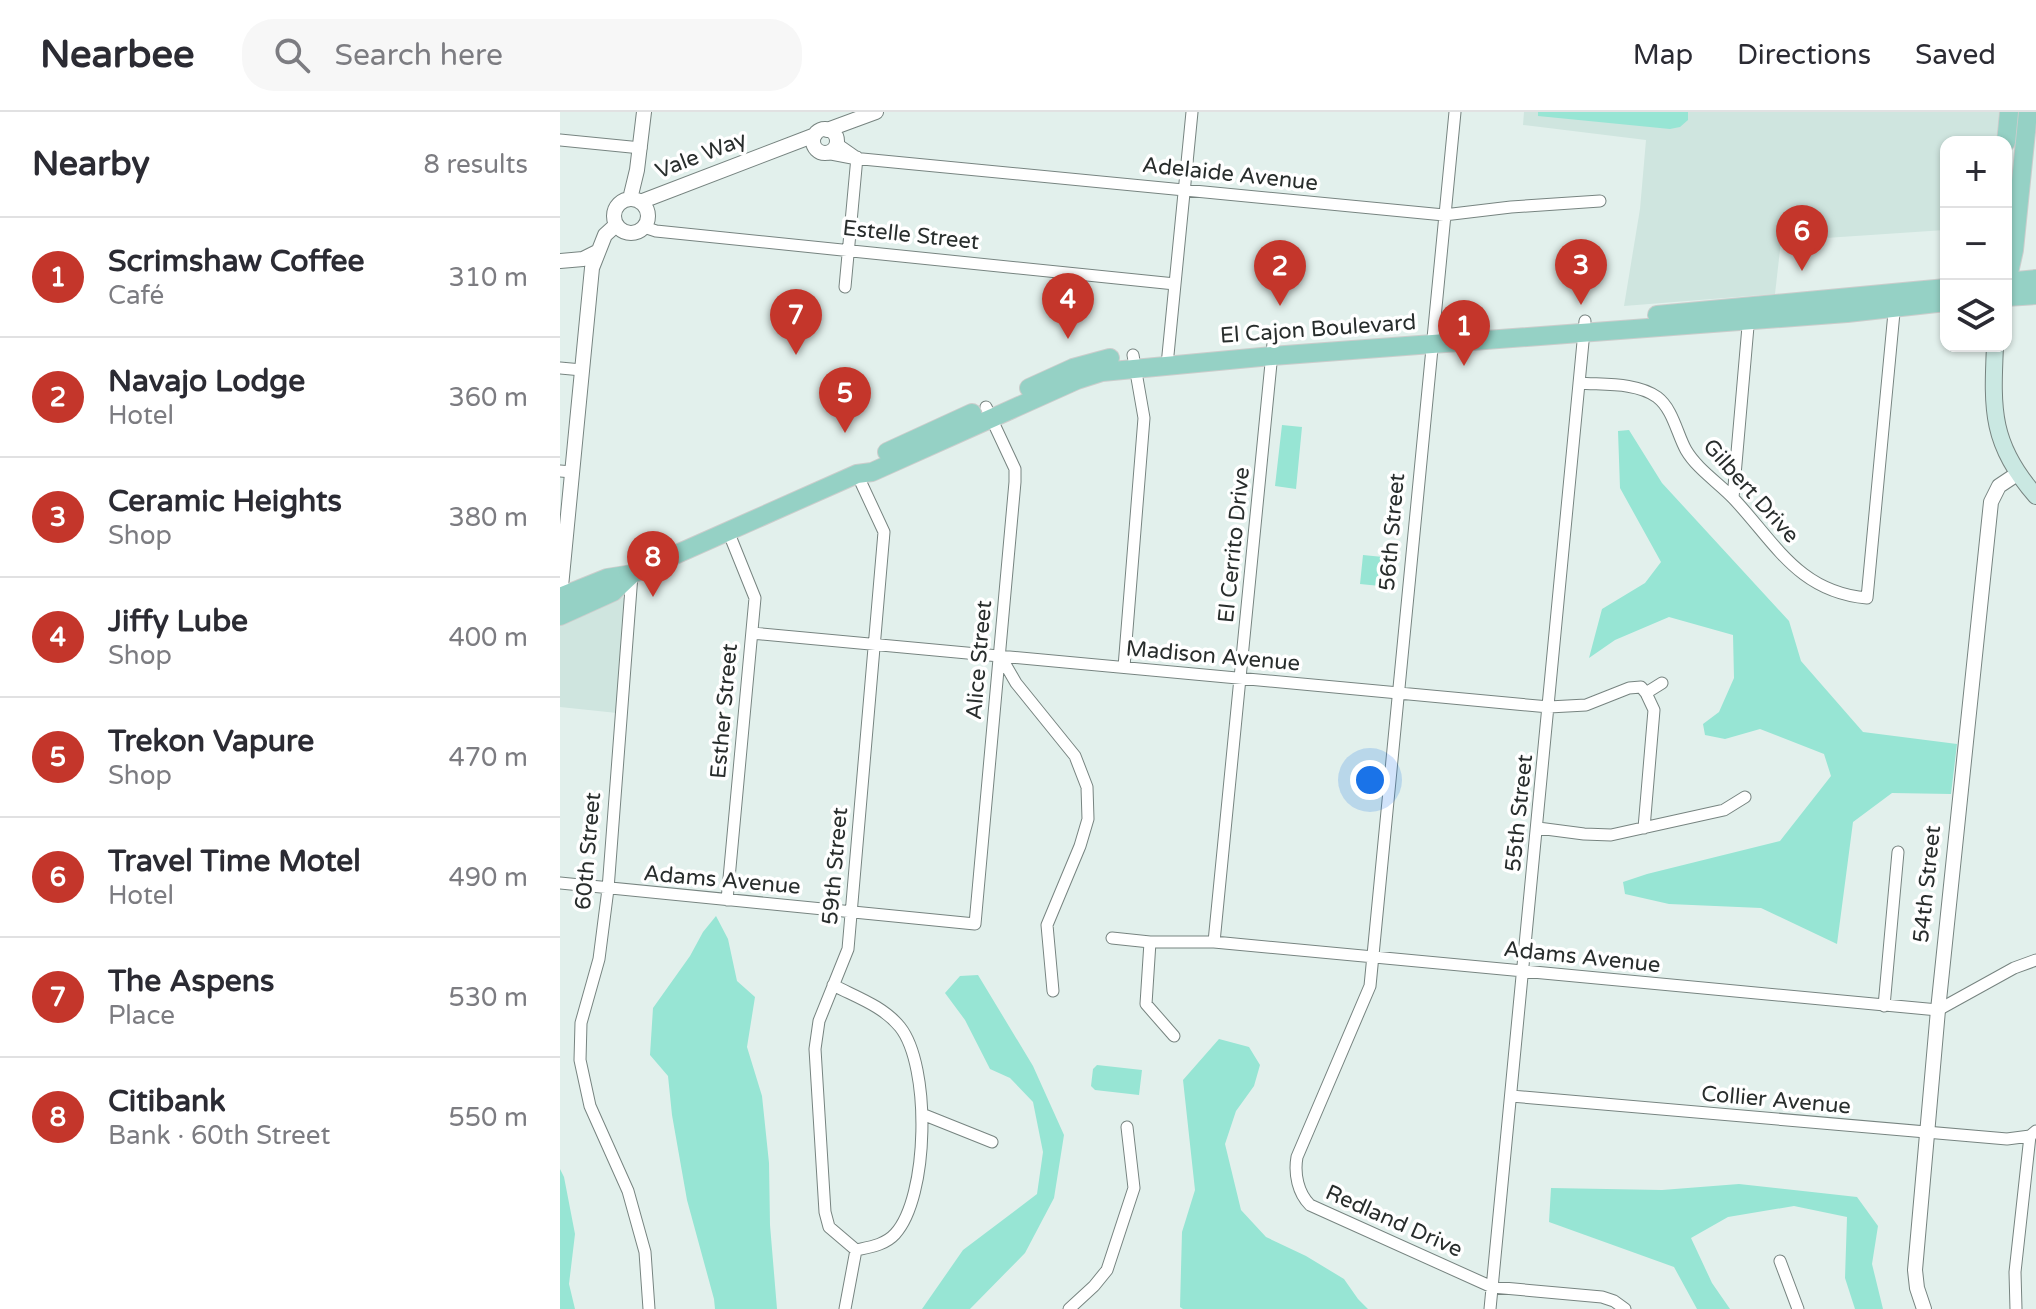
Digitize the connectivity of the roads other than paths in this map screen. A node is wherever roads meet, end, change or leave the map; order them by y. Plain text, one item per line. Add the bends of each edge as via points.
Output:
1 (644, 112) edge
2 (876, 112) edge
3 (1192, 112) edge
4 (1455, 112) edge
5 (2009, 112) edge
6 (2028, 112) edge
7 (860, 118) junction
8 (821, 132) junction
9 (2007, 136) edge
10 (560, 140) edge
11 (641, 148) junction
12 (828, 149) junction
13 (778, 150) junction
14 (857, 157) junction
15 (1184, 190) junction
16 (635, 201) junction
17 (1600, 201) dead end
18 (1444, 215) junction
19 (616, 225) junction
20 (644, 227) junction
21 (848, 251) junction
22 (597, 252) junction
23 (560, 261) edge
24 (2036, 279) edge
25 (2008, 280) edge
26 (1175, 284) junction
27 (2012, 286) edge
28 (845, 287) dead end
29 (2012, 288) edge
30 (1940, 289) edge
31 (2036, 295) edge
32 (1896, 300) junction
33 (1940, 302) edge
34 (1749, 313) junction
35 (1584, 326) junction
36 (1431, 339) junction
37 (1273, 350) junction
38 (1995, 352) edge
39 (1168, 358) junction
40 (1134, 361) junction
41 (560, 368) edge
42 (582, 370) junction
43 (1579, 383) junction
44 (989, 412) junction
45 (566, 471) edge
46 (857, 474) junction
47 (2017, 474) junction
48 (2036, 496) edge
49 (1733, 498) junction
50 (728, 531) junction
51 (632, 574) junction
52 (560, 597) edge
53 (560, 616) edge
54 (752, 633) junction
55 (875, 645) junction
56 (1000, 656) junction
57 (1124, 667) junction
58 (1240, 677) junction
59 (1662, 683) dead end
60 (1397, 693) junction
61 (1646, 693) junction
62 (1549, 707) junction
63 (1745, 797) dead end
64 (1538, 828) junction
65 (1644, 828) junction
66 (1898, 852) dead end
67 (560, 883) edge
68 (608, 889) junction
69 (727, 900) junction
70 (851, 913) junction
71 (975, 924) joint
72 (1112, 938) dead end
73 (1150, 942) junction
74 (1214, 942) junction
75 (1373, 957) junction
76 (2036, 960) edge
77 (1523, 972) junction
78 (833, 985) junction
79 (1053, 991) dead end
80 (1884, 1006) junction
81 (1938, 1010) junction
82 (1174, 1036) dead end
83 (1511, 1096) junction
84 (922, 1114) junction
85 (1127, 1127) dead end
86 (1928, 1133) junction
87 (2033, 1133) edge
88 (992, 1142) dead end
89 (856, 1250) junction
90 (1780, 1261) dead end
91 (1492, 1287) junction
92 (649, 1309) edge
93 (845, 1309) edge
94 (1069, 1309) edge
95 (1490, 1309) edge
96 (1625, 1309) edge
97 (1798, 1309) edge
98 (1924, 1309) edge
99 (2016, 1309) edge

1 - 11 street
2 - 7 street, Vale Way
3 - 15 street
4 - 18 street, 56th Street
5 - 9 main road
6 - 25 main road
7 - 8 street, Vale Way
7 - 12 street, Vale Way
8 - 12 street via 833,133
8 - 12 street via 814,145
8 - 13 street, Vale Way
10 - 11 street
11 - 16 street
12 - 13 street, Vale Way
12 - 14 street, Adelaide Avenue via 833,156
13 - 16 street, Vale Way
14 - 15 street, Adelaide Avenue
14 - 21 street
15 - 18 street, Adelaide Avenue
15 - 26 street
16 - 19 street via 616,208
16 - 20 street via 646,209
17 - 18 street, Adelaide Avenue
18 - 36 street, 56th Street
19 - 20 street via 630,233
19 - 22 street
20 - 21 street, Estelle Street
21 - 26 street, Estelle Street
21 - 28 street
22 - 23 street
22 - 42 street
24 - 27 main road
26 - 39 street
29 - 31 main road
30 - 32 main road, El Cajon Boulevard
32 - 33 main road, El Cajon Boulevard
32 - 34 main road, El Cajon Boulevard
32 - 49 street, Gilbert Drive via 1867,598 1847,596 1796,571
34 - 35 main road, El Cajon Boulevard
34 - 49 street
35 - 36 main road, El Cajon Boulevard
35 - 43 street, 55th Street
36 - 37 main road, El Cajon Boulevard
36 - 60 street, 56th Street
37 - 39 main road, El Cajon Boulevard
37 - 58 street, El Cerrito Drive
38 - 47 main road via 1997,432
39 - 40 main road, El Cajon Boulevard
40 - 44 main road, El Cajon Boulevard
40 - 57 street via 1144,418
41 - 42 street
42 - 45 street
43 - 49 street, Gilbert Drive via 1636,388 1658,398 1687,452
43 - 62 street, 55th Street
44 - 46 main road, El Cajon Boulevard via 872,472
44 - 56 street, Alice Street via 1015,469
45 - 52 street
46 - 50 main road, El Cajon Boulevard
46 - 55 street, 59th Street via 884,532
47 - 48 main road
47 - 81 street, 54th Street via 1999,486 1991,502
50 - 51 main road, El Cajon Boulevard
50 - 54 street, Esther Street via 755,598
51 - 52 main road, El Cajon Boulevard
51 - 53 main road, El Cajon Boulevard via 613,592
51 - 68 street, 60th Street
54 - 55 street, Madison Avenue
54 - 69 street, Esther Street
55 - 56 street, Madison Avenue
55 - 70 street, 59th Street
56 - 57 street, Madison Avenue
56 - 71 street, Alice Street
56 - 79 street via 1075,756 1087,787 1088,819 1047,925
57 - 58 street, Madison Avenue
58 - 60 street, Madison Avenue
58 - 74 street, El Cerrito Drive
59 - 61 street, Madison Avenue
60 - 62 street, Madison Avenue
60 - 75 street, 56th Street
61 - 62 street, Madison Avenue via 1641,687 1629,688 1586,705
61 - 65 street via 1654,710
62 - 64 street, 55th Street
63 - 65 street via 1724,810
64 - 65 street via 1611,835
64 - 77 street, 55th Street
66 - 80 street
67 - 68 street, Adams Avenue
68 - 69 street, Adams Avenue
68 - 92 street, 60th Street via 599,959 581,1023 580,1060 590,1106 628,1191 645,1252
69 - 70 street, Adams Avenue
70 - 71 street, Adams Avenue
70 - 78 street, 59th Street via 848,949
72 - 73 street, Adams Avenue
73 - 74 street, Adams Avenue
73 - 82 street via 1146,1004
74 - 75 street, Adams Avenue
75 - 77 street, Adams Avenue
75 - 91 street, Redland Drive via 1370,986 1297,1157 1299,1191 1310,1205
76 - 81 street
77 - 80 street, Adams Avenue
77 - 83 street, 55th Street
78 - 84 street via 885,1011 902,1029 916,1057
78 - 89 street, 59th Street via 815,1049 825,1212 829,1227
80 - 81 street, Adams Avenue
81 - 86 street, 54th Street
83 - 86 street, Collier Avenue
83 - 91 street, 55th Street
84 - 88 street
84 - 89 street via 920,1165 901,1225 877,1246
85 - 94 street via 1134,1188 1107,1270
86 - 87 street, Collier Avenue via 2007,1139
86 - 98 street, 54th Street via 1915,1270
87 - 99 street via 2015,1272
89 - 93 street
90 - 97 street
91 - 95 street, 55th Street
91 - 96 street, Redland Drive via 1602,1297

